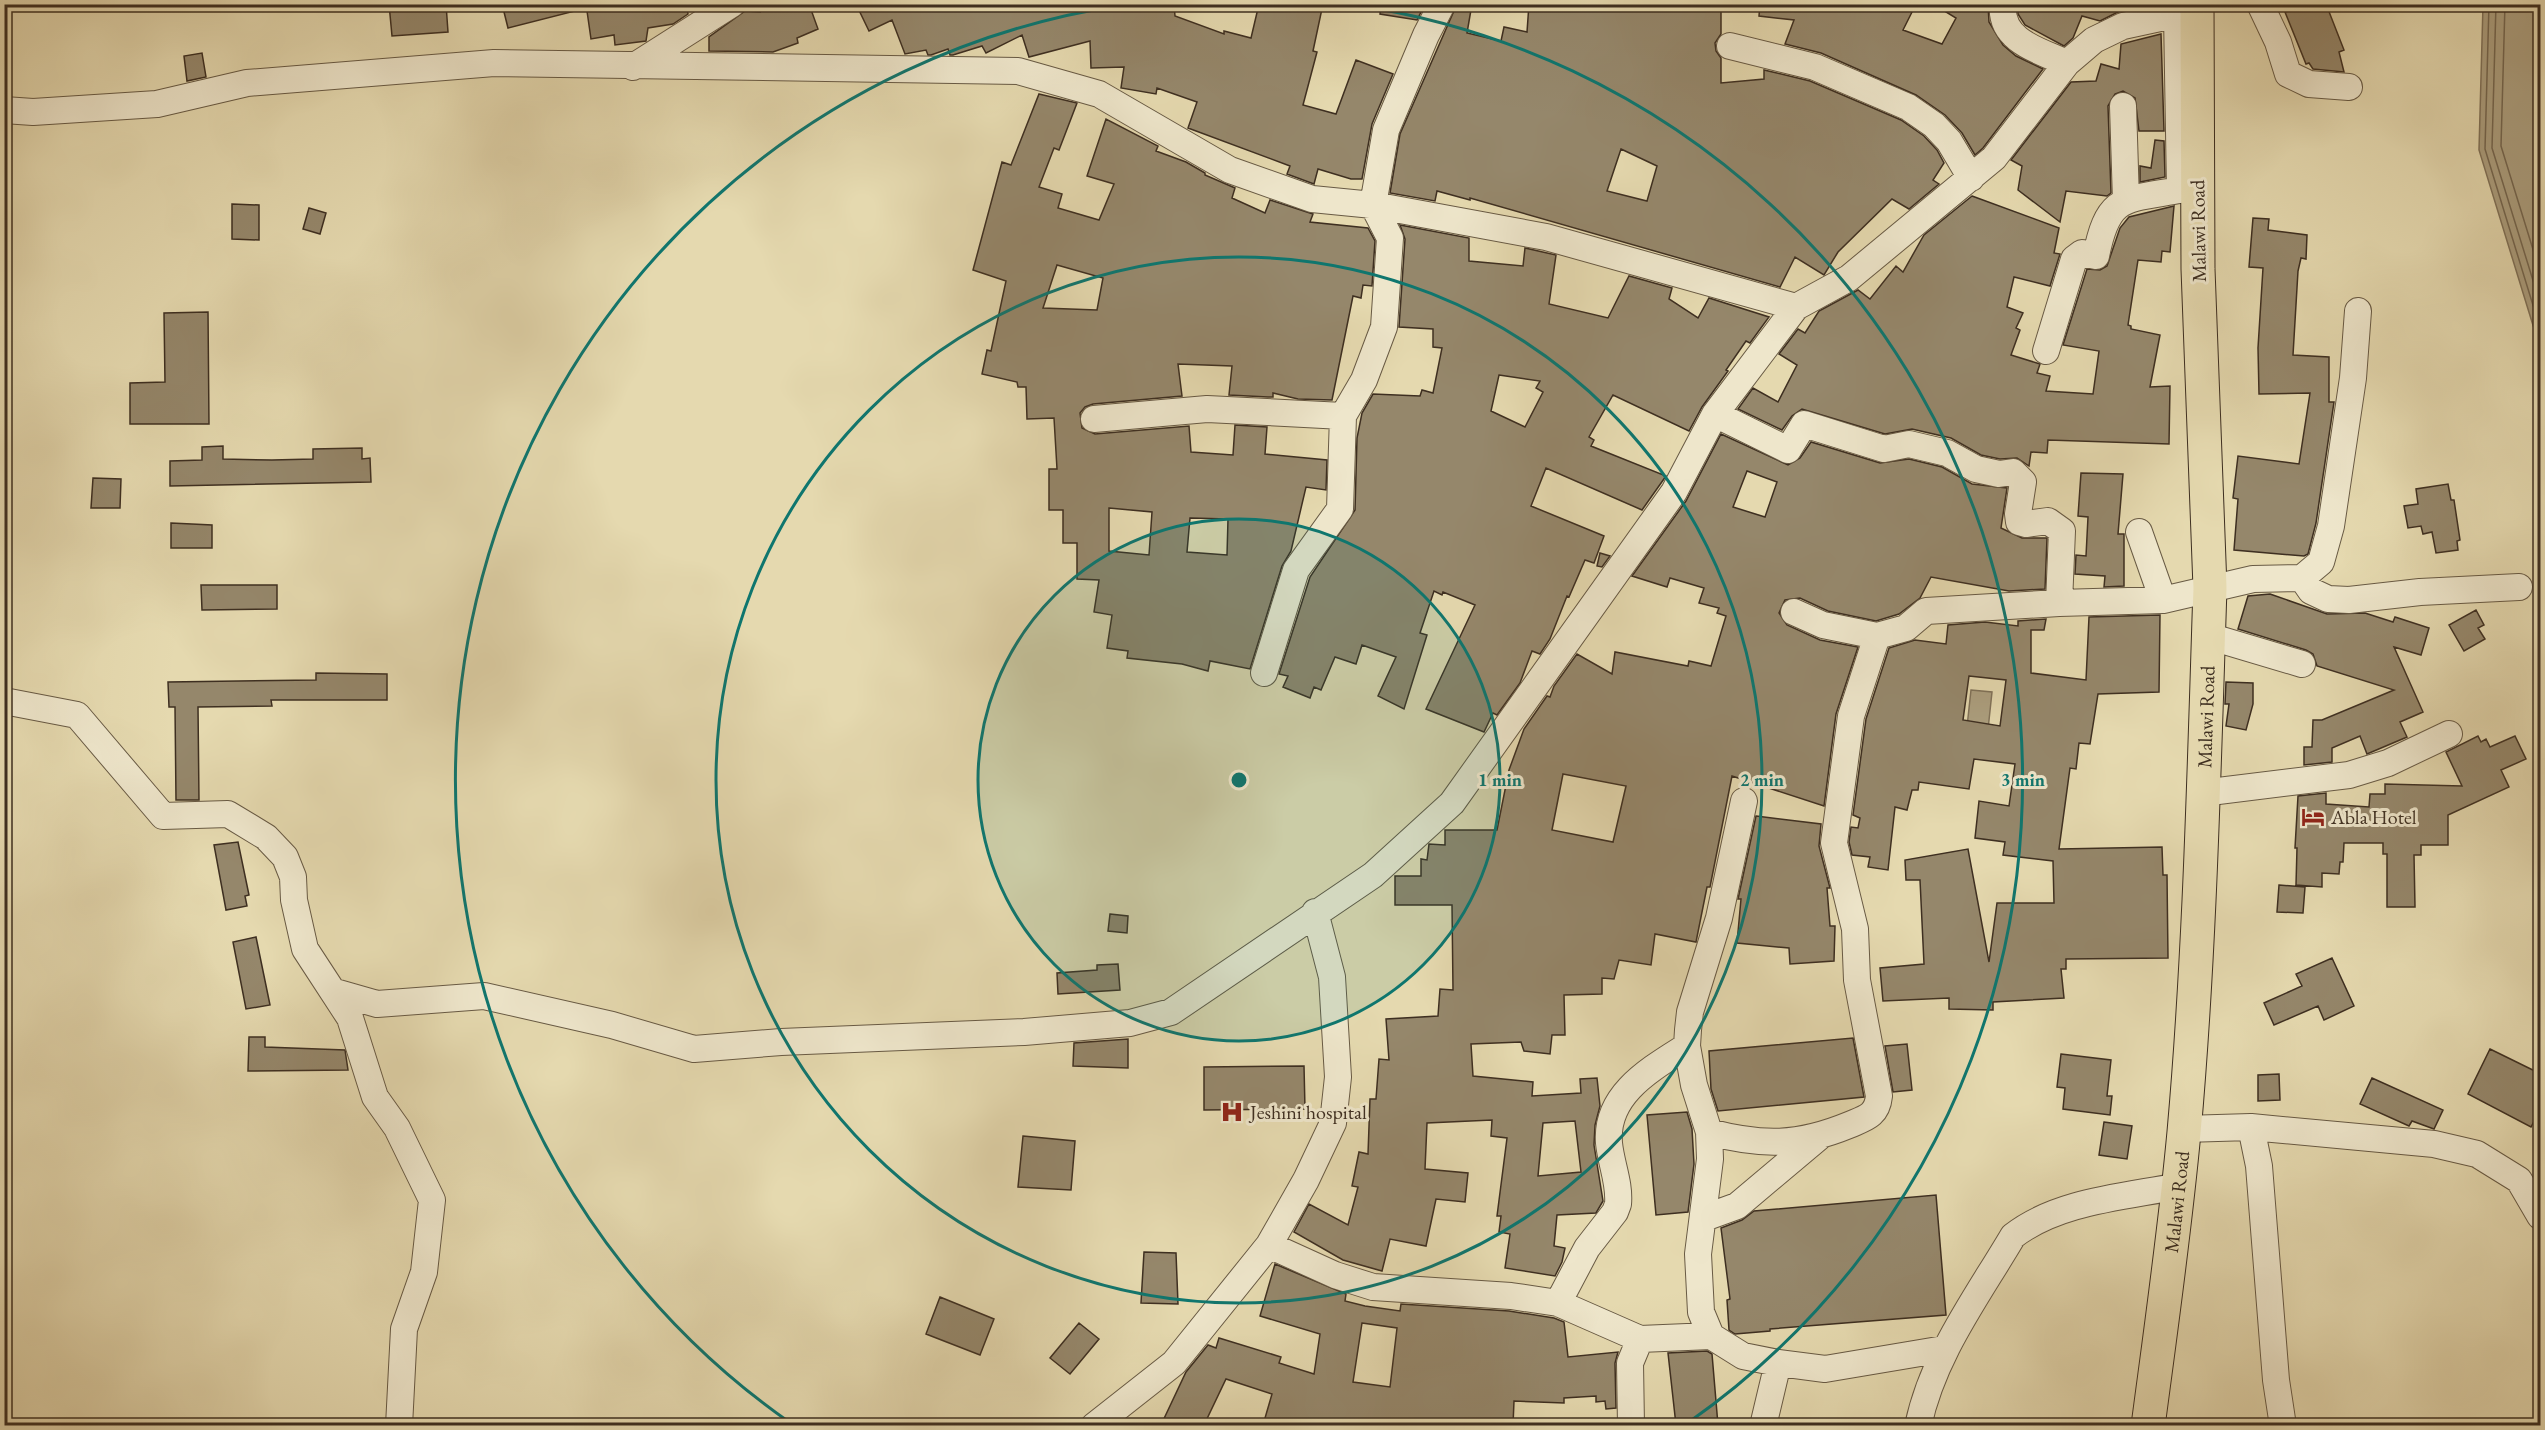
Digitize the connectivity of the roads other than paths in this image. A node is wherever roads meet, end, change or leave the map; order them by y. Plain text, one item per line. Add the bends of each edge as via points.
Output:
1 (732, 4) edge
2 (1442, 4) edge
3 (2002, 4) edge
4 (2260, 4) edge
5 (2190, 10) edge
6 (1730, 46) dead end
7 (2067, 63) junction
8 (633, 67) junction
9 (2349, 87) dead end
10 (2122, 106) dead end
11 (4, 110) edge
12 (1971, 178) junction
13 (2126, 201) junction
14 (1373, 205) junction
15 (1796, 307) junction
16 (2358, 311) dead end
17 (2046, 351) dead end
18 (1714, 414) junction
19 (1343, 416) junction
20 (1094, 419) dead end
21 (2139, 532) dead end
22 (2302, 578) junction
23 (2519, 587) dead end
24 (2210, 588) junction
25 (2163, 600) junction
26 (2059, 603) junction
27 (1794, 612) dead end
28 (1877, 636) junction
29 (2208, 636) junction
30 (2302, 664) dead end
31 (1264, 673) dead end
32 (4, 700) edge
33 (2449, 734) dead end
34 (2202, 793) junction
35 (1744, 801) dead end
36 (1315, 912) junction
37 (335, 992) junction
38 (1687, 1046) junction
39 (2251, 1127) junction
40 (2184, 1129) junction
41 (1709, 1132) junction
42 (1819, 1137) junction
43 (2179, 1186) junction
44 (2541, 1216) edge
45 (1704, 1218) junction
46 (1269, 1245) junction
47 (1558, 1303) junction
48 (1711, 1336) junction
49 (1640, 1340) junction
50 (1944, 1349) junction
51 (1778, 1363) junction
52 (399, 1425) edge
53 (1094, 1425) edge
54 (1631, 1425) edge
55 (1763, 1425) edge
56 (1918, 1425) edge
57 (2148, 1425) edge
58 (2283, 1425) edge

1 - 8 street
2 - 14 street via 1386,130
3 - 7 street via 2001,17 2010,33 2028,46
4 - 9 street via 2288,74 2309,84
5 - 7 street via 2123,26 2094,40
5 - 13 street via 2180,190
5 - 24 main road, Malawi Road
6 - 12 street via 1815,67 1908,107 1949,141
7 - 12 street via 1994,158
8 - 11 street via 494,63 247,83 157,104 33,112
8 - 14 street via 1018,71 1099,94 1230,170 1312,199
10 - 13 street
12 - 15 street via 1849,278
13 - 17 street via 2106,216 2096,256 2082,253 2074,259
14 - 15 street via 1546,237
14 - 19 street via 1390,238 1384,327 1364,380
15 - 18 street
16 - 22 street via 2352,389 2331,526 2321,562
18 - 26 street via 1788,450 1804,424 1884,449 1909,444 1947,453 1976,469 1999,474 2013,472 2023,482 2019,522 2048,521 2062,531
18 - 36 street via 1674,492 1452,803 1373,874
19 - 20 street via 1207,408
19 - 31 street via 1340,509 1296,570
21 - 25 street
22 - 23 street via 2310,591 2349,600
22 - 24 street via 2253,579
24 - 25 street
24 - 29 main road, Malawi Road
25 - 26 street
26 - 28 street via 1926,611 1906,628
27 - 28 street via 1823,626
28 - 42 street via 1851,716 1834,843 1855,929 1857,980 1878,1108 1870,1117
29 - 30 street
29 - 34 main road, Malawi Road
32 - 37 street via 77,715 163,816 228,814 266,837 285,857 293,877 305,949
33 - 34 street via 2388,763 2349,775
34 - 40 main road, Malawi Road
35 - 38 street via 1719,918 1690,1012
36 - 37 street via 1171,1012 1130,1023 1024,1032 694,1049 612,1025 484,996 377,1005
36 - 46 street via 1332,978 1338,1077 1333,1123
37 - 52 street via 350,1018 375,1097 397,1128 432,1200 424,1272 404,1329
38 - 41 street
38 - 47 street via 1643,1074 1618,1102 1609,1141 1618,1204 1587,1248
39 - 40 street
39 - 44 street via 2434,1144 2477,1154 2519,1180
39 - 58 street via 2259,1166
40 - 43 main road, Malawi Road
41 - 42 street via 1744,1141
41 - 45 street
42 - 45 street via 1737,1206
43 - 50 street via 2053,1213 2029,1224 2013,1236
43 - 57 main road, Malawi Road
45 - 48 street via 1698,1254 1701,1312
46 - 47 street via 1335,1275 1373,1287
46 - 53 street via 1174,1363
47 - 49 street
48 - 49 street
48 - 51 street via 1743,1356
49 - 54 street via 1630,1363
50 - 51 street via 1825,1369
50 - 56 street via 1923,1400
51 - 55 street

